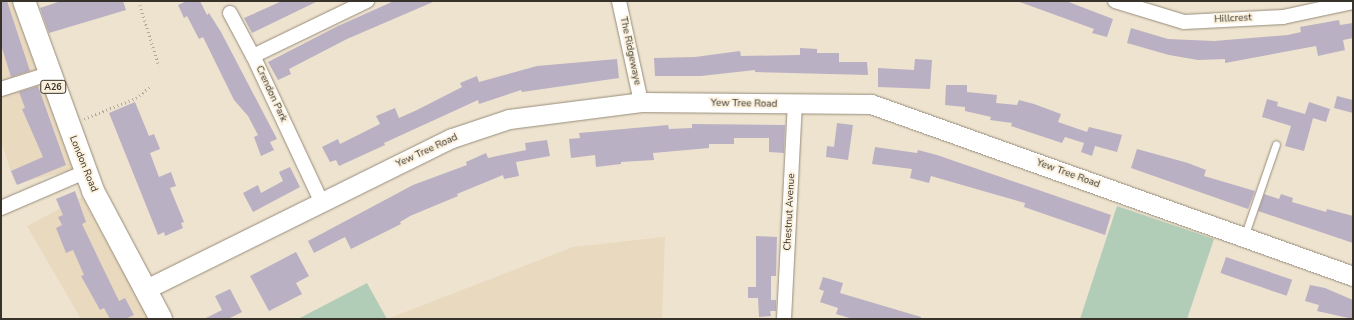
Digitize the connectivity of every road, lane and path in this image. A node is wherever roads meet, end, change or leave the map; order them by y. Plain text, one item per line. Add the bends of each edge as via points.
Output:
1 (24, 1) edge
2 (367, 1) edge
3 (619, 1) edge
4 (1115, 1) edge
5 (1353, 2) edge
6 (140, 5) dead end
7 (230, 13) dead end
8 (253, 56) junction
9 (159, 66) dead end
10 (48, 74) junction
11 (151, 86) dead end
12 (1, 89) edge
13 (640, 102) junction
14 (795, 105) junction
15 (67, 126) junction
16 (1276, 144) dead end
17 (85, 172) junction
18 (322, 203) junction
19 (1, 208) edge
20 (1244, 237) junction
21 (1353, 276) edge
22 (144, 290) junction
23 (161, 319) edge
24 (784, 319) edge

1 - 10 highway, London Road / A26
2 - 8 street, Crendon Park
3 - 13 street, The Ridgewaye
4 - 5 street, Hillcrest via 1184,22 1283,17
6 - 9 path
7 - 8 street
8 - 18 street, Crendon Park
10 - 12 street
10 - 15 highway, London Road / A26
11 - 15 path via 136,98
13 - 14 street, Yew Tree Road
13 - 18 street, Yew Tree Road via 509,119 452,138
14 - 20 street, Yew Tree Road via 871,104
14 - 24 street, Chestnut Avenue
15 - 17 highway, London Road / A26
16 - 20 lane
17 - 19 street
17 - 22 highway, London Road / A26
18 - 22 street, Yew Tree Road
20 - 21 street, Yew Tree Road
22 - 23 highway, London Road / A26

